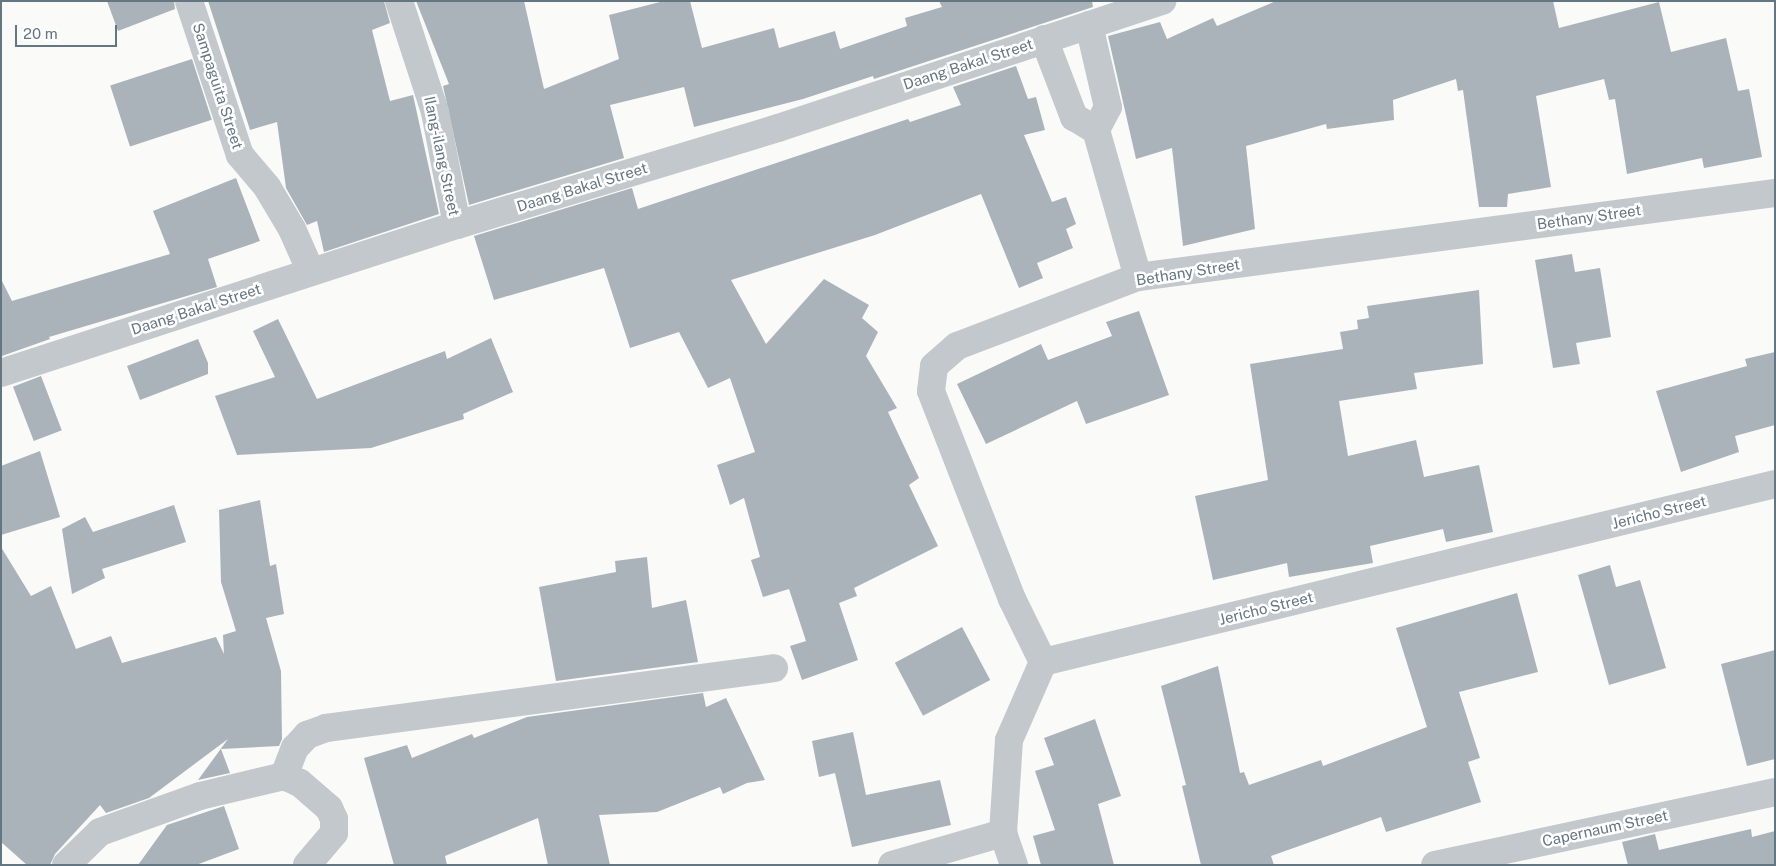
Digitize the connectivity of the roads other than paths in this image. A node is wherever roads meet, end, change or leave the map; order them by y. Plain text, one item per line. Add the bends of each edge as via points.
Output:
1 (190, 1) edge
2 (399, 1) edge
3 (1163, 1) edge
4 (1089, 25) junction
5 (1044, 39) junction
6 (1096, 130) junction
7 (1775, 193) edge
8 (457, 225) junction
9 (311, 272) junction
10 (1138, 277) junction
11 (1, 373) edge
12 (1775, 484) edge
13 (1043, 662) junction
14 (774, 668) dead end
15 (284, 776) junction
16 (1775, 792) edge
17 (1003, 833) junction
18 (66, 865) edge
19 (307, 865) edge
20 (892, 865) edge
21 (1014, 865) edge
22 (1435, 865) edge

1 - 9 street, Sampaguita Street via 240,154 267,187 292,228
2 - 8 street, Ilang-ilang Street via 434,112
3 - 4 street, Daang Bakal Street
4 - 5 street, Daang Bakal Street
4 - 6 street via 1108,107
5 - 6 street via 1074,117
5 - 8 street, Daang Bakal Street via 778,128
6 - 10 street
7 - 10 street, Bethany Street
8 - 9 street, Daang Bakal Street
9 - 11 street, Daang Bakal Street
10 - 13 street, Bethany Street via 957,346 934,366 931,391 1012,599
12 - 13 street, Jericho Street
13 - 17 street via 1009,740
14 - 15 street via 326,728 307,735 295,748
15 - 18 street via 200,796 100,832
15 - 19 street via 300,783 329,808 334,819 334,833
16 - 22 street, Capernaum Street
17 - 20 street
17 - 21 street

